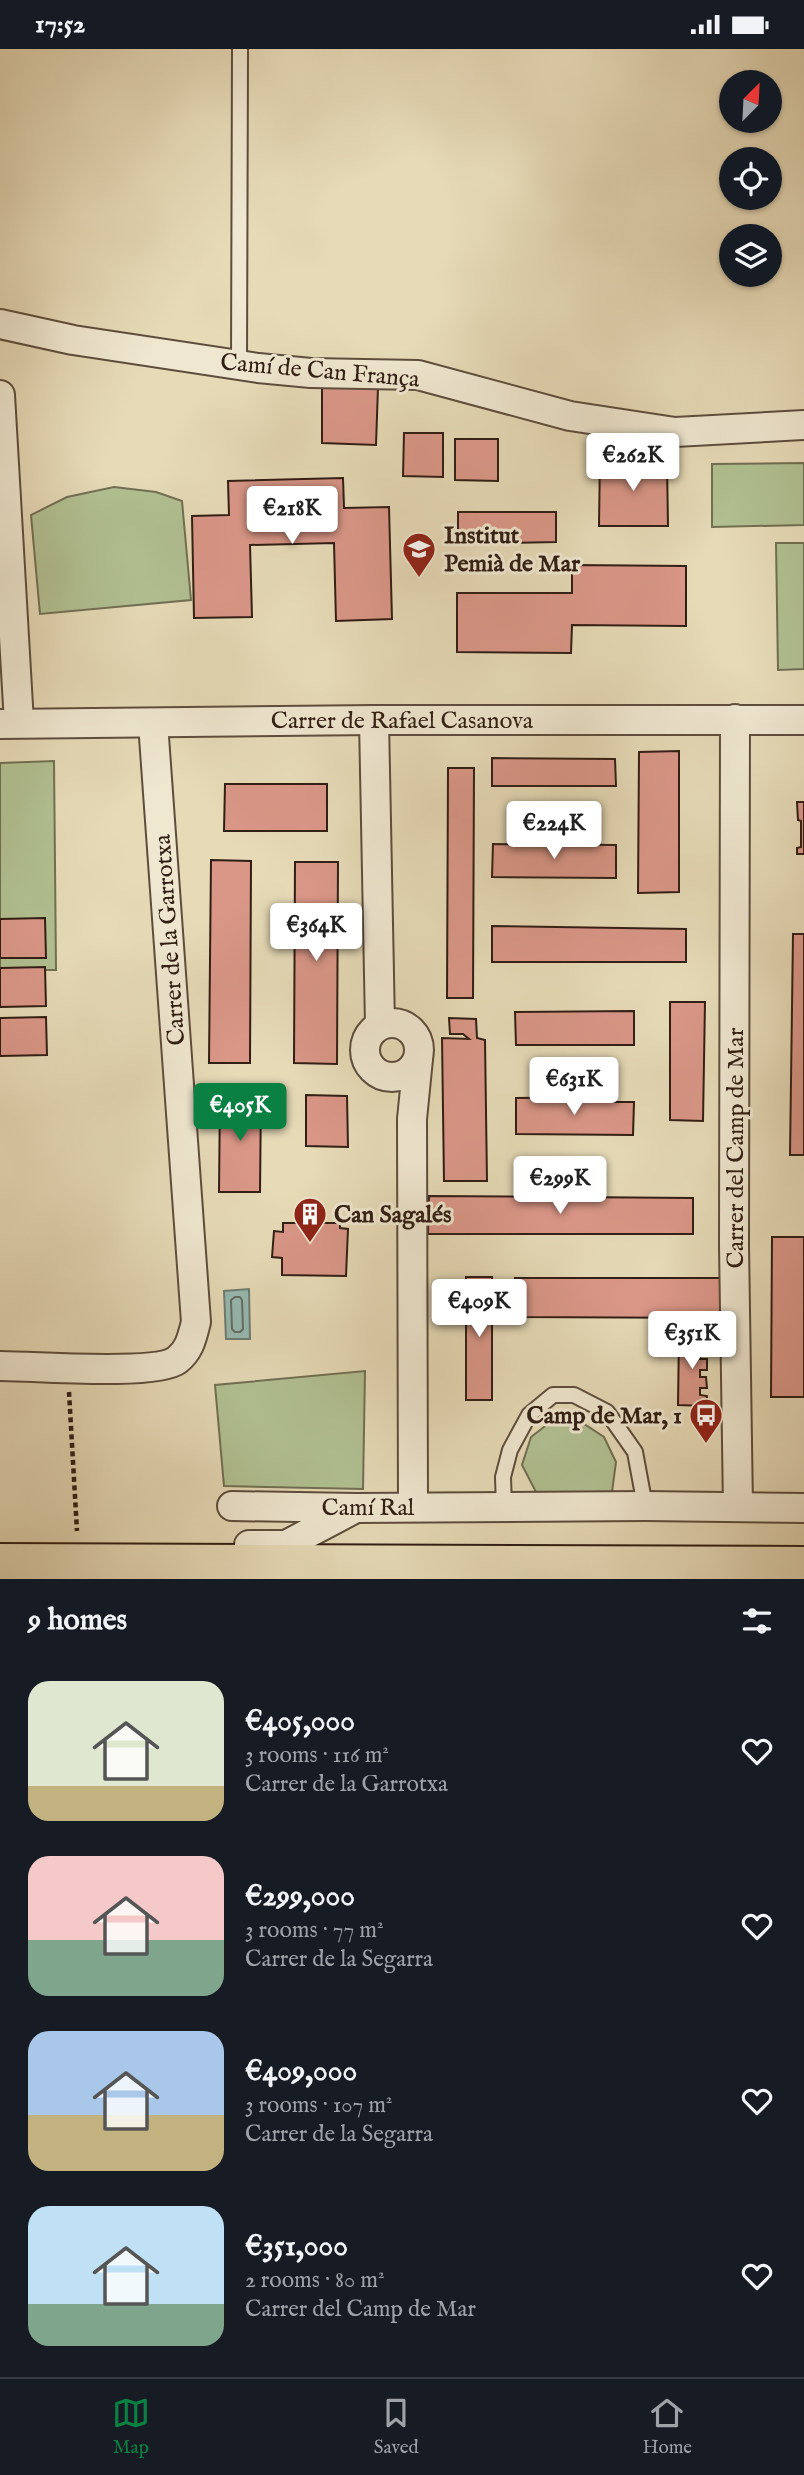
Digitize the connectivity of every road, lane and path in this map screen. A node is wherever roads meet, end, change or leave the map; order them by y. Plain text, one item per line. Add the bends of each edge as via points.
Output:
1 (240, 49) edge
2 (0, 324) edge
3 (239, 365) junction
4 (0, 395) edge
5 (804, 425) edge
6 (735, 719) junction
7 (374, 720) junction
8 (804, 720) edge
9 (9, 723) edge
10 (153, 723) junction
11 (380, 1025) junction
12 (418, 1059) junction
13 (0, 1366) edge
14 (68, 1367) junction
15 (232, 1506) dead end
16 (645, 1506) junction
17 (413, 1507) junction
18 (504, 1507) junction
19 (738, 1507) junction
20 (356, 1508) junction
21 (804, 1508) edge
22 (804, 1530) edge
23 (64, 1531) dead end
24 (0, 1543) edge
25 (89, 1547) junction
26 (0, 1563) edge
27 (804, 1566) edge

1 - 3 lane
2 - 3 street, Camí de Can França
3 - 5 street, Camí de Can França via 311,373 418,375 570,416 675,432
4 - 9 street
6 - 7 street, Carrer de Rafael Casanova
6 - 8 street, Carrer de Rafael Casanova
6 - 19 street, Carrer del Camp de Mar
7 - 10 street, Carrer de Rafael Casanova
7 - 11 street
9 - 10 street, Carrer de Rafael Casanova
10 - 14 street, Carrer de la Garrotxa via 196,1322 190,1345 176,1361 150,1368
11 - 12 street via 398,1023 413,1031 420,1047
11 - 12 street via 366,1040 367,1062 374,1070 383,1076 405,1075
12 - 17 street via 412,1119
13 - 14 street
14 - 25 path
15 - 20 street, Camí Ral
16 - 18 street, Camí Ral
16 - 18 lane via 635,1452 607,1412 574,1395 553,1395 529,1416 510,1450 503,1477
16 - 19 street, Camí Ral
17 - 18 street, Camí Ral
17 - 20 street, Camí Ral
19 - 21 street, Camí Ral
19 - 22 street
20 - 25 street via 286,1545
23 - 25 path
24 - 25 main road
25 - 26 main road
25 - 27 main road

